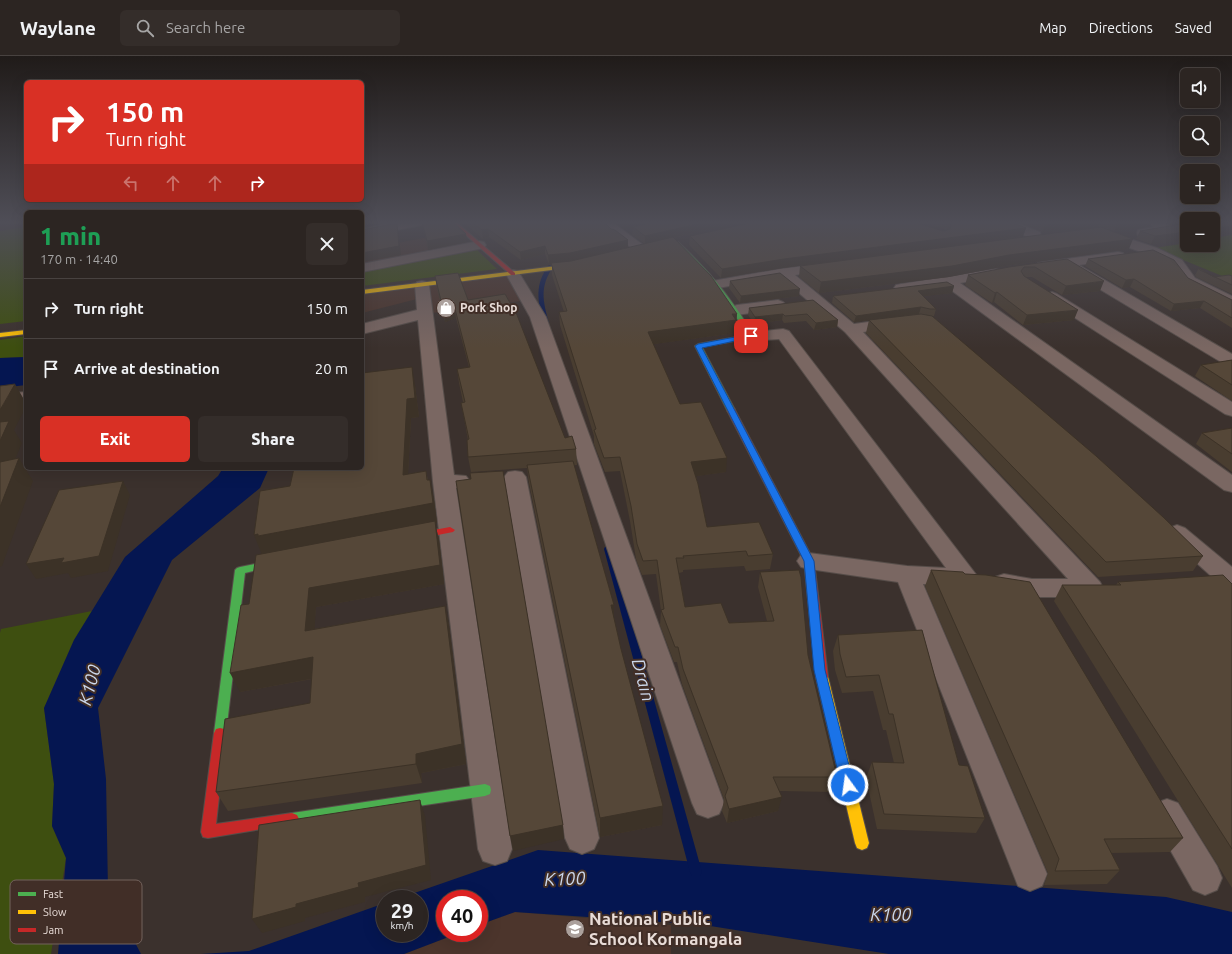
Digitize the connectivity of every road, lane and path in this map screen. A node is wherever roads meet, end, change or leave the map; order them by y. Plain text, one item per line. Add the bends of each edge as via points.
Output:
1 (382, 264) edge
2 (502, 264) edge
3 (585, 264) edge
4 (699, 264) edge
5 (1059, 264) edge
6 (1068, 264) edge
7 (1178, 264) edge
8 (838, 266) edge
9 (364, 268) edge
10 (1028, 268) edge
11 (1006, 271) edge
12 (783, 273) junction
13 (513, 274) junction
14 (949, 282) junction
15 (718, 284) junction
16 (422, 285) junction
17 (1039, 289) edge
18 (887, 290) edge
19 (364, 292) edge
20 (810, 301) junction
21 (1232, 302) edge
22 (737, 310) junction
23 (425, 313) junction
24 (912, 321) edge
25 (364, 328) edge
26 (851, 329) junction
27 (24, 332) edge
28 (0, 335) edge
29 (751, 336) junction
30 (1232, 361) edge
31 (24, 398) edge
32 (0, 400) edge
33 (1232, 410) edge
34 (514, 477) dead end
35 (475, 480) edge
36 (444, 482) junction
37 (1232, 485) edge
38 (1164, 522) edge
39 (450, 530) junction
40 (396, 540) edge
41 (294, 559) edge
42 (809, 561) junction
43 (907, 575) junction
44 (966, 577) junction
45 (1231, 579) edge
46 (1199, 581) edge
47 (1032, 588) junction
48 (1048, 615) edge
49 (485, 790) junction
50 (1153, 790) edge
51 (708, 803) dead end
52 (582, 838) dead end
53 (862, 843) dead end
54 (495, 849) dead end
55 (1030, 874) dead end
56 (1205, 878) dead end

1 - 9 street
2 - 13 street
3 - 13 street
4 - 15 street
5 - 10 street
6 - 30 street
7 - 21 street via 1190,281
8 - 12 street
11 - 14 street
12 - 15 street
12 - 20 street
13 - 16 street
13 - 51 street via 538,317 583,472
14 - 18 street
14 - 37 street
15 - 22 street
16 - 19 street
16 - 23 street
17 - 33 street
20 - 22 street
20 - 26 street
22 - 29 street
23 - 25 street
23 - 36 street
24 - 26 street
26 - 47 street via 1102,587
27 - 28 street
29 - 42 street via 698,346
29 - 44 street via 783,334
31 - 32 street
34 - 52 street
35 - 36 street
36 - 39 street
38 - 45 street
39 - 40 street
39 - 49 street
41 - 49 street via 240,570 208,832
42 - 43 street
42 - 53 street via 820,670
43 - 44 street
43 - 55 street
44 - 47 street
45 - 46 street
47 - 48 street
49 - 54 street
50 - 56 street

